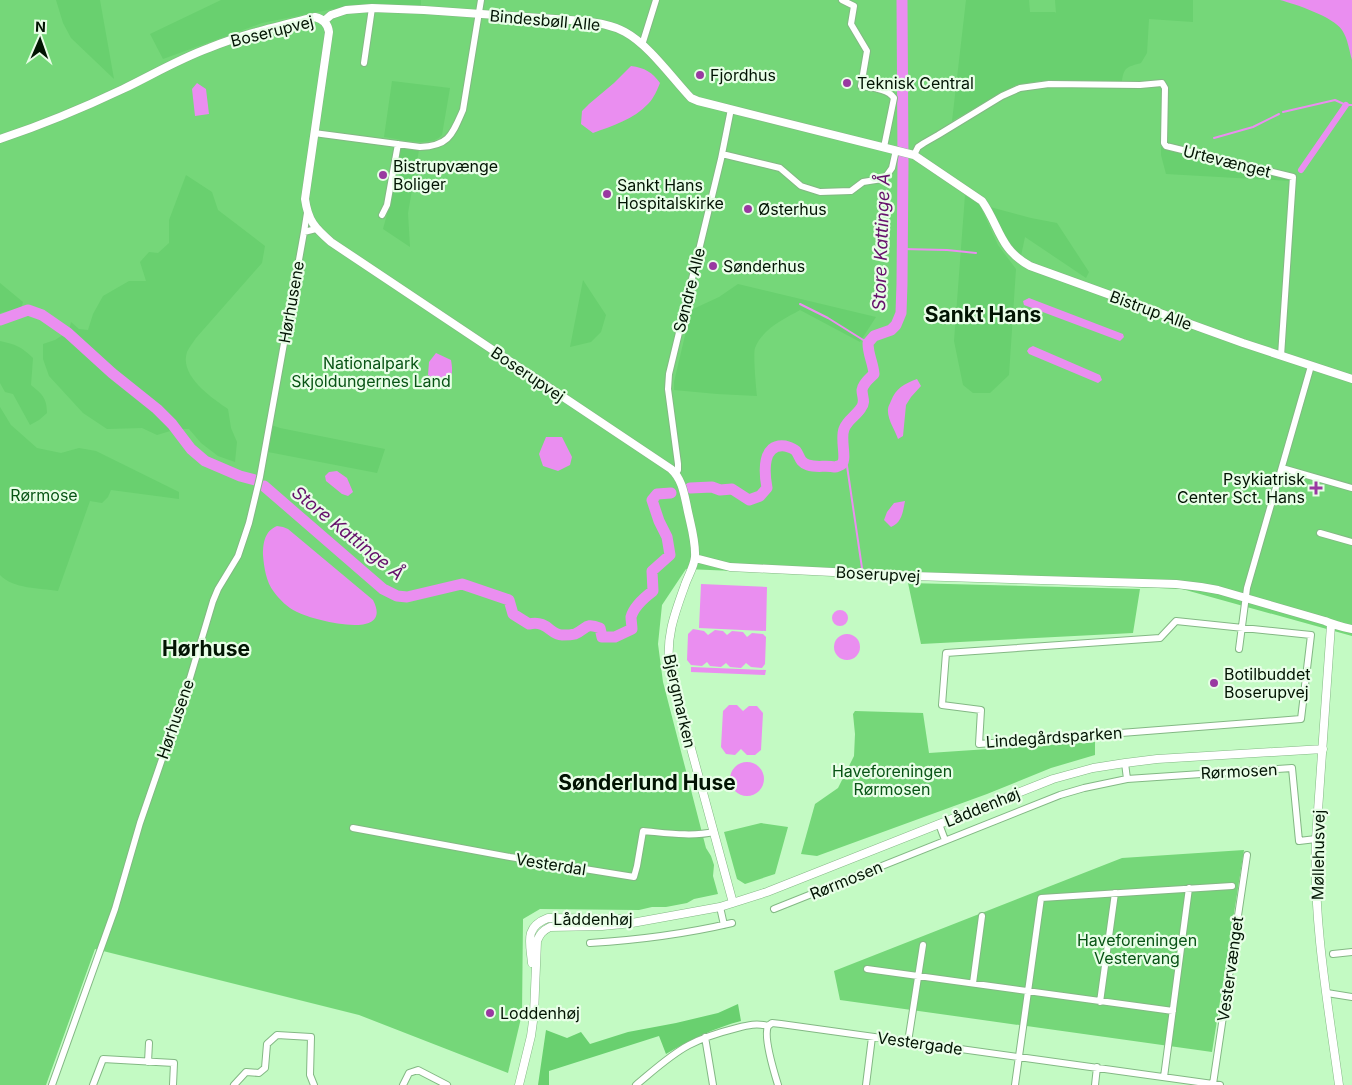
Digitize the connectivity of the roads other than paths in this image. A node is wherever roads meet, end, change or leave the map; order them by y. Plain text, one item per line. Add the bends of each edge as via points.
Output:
1 (481, 0) edge
2 (656, 0) edge
3 (842, 0) edge
4 (372, 8) junction
5 (479, 14) junction
6 (324, 20) junction
7 (642, 45) junction
8 (364, 63) dead end
9 (731, 109) junction
10 (314, 133) junction
11 (0, 139) edge
12 (398, 144) junction
13 (884, 147) junction
14 (896, 150) junction
15 (722, 154) junction
16 (914, 155) junction
17 (982, 201) joint
18 (307, 213) junction
19 (382, 215) dead end
20 (316, 229) junction
21 (304, 232) junction
22 (1281, 356) junction
23 (1311, 366) junction
24 (1352, 379) edge
25 (1282, 468) junction
26 (676, 473) junction
27 (1352, 488) edge
28 (1320, 533) dead end
29 (1352, 542) edge
30 (695, 558) junction
31 (1245, 598) junction
32 (1331, 625) junction
33 (1241, 628) junction
34 (1352, 629) edge
35 (1239, 650) dead end
36 (1323, 749) junction
37 (1125, 763) junction
38 (1127, 779) junction
39 (939, 824) junction
40 (353, 828) dead end
41 (714, 832) junction
42 (1316, 839) junction
43 (945, 840) junction
44 (1247, 855) dead end
45 (1232, 886) dead end
46 (1189, 888) junction
47 (1114, 894) junction
48 (734, 903) junction
49 (720, 907) junction
50 (774, 909) dead end
51 (982, 916) dead end
52 (732, 923) dead end
53 (724, 925) junction
54 (590, 943) dead end
55 (923, 945) dead end
56 (1352, 952) edge
57 (1333, 954) dead end
58 (866, 969) dead end
59 (918, 976) junction
60 (973, 983) junction
61 (1028, 992) junction
62 (1327, 993) junction
63 (1352, 997) edge
64 (1100, 1002) junction
65 (1173, 1011) junction
66 (768, 1026) junction
67 (705, 1037) junction
68 (872, 1037) junction
69 (908, 1042) junction
70 (149, 1044) dead end
71 (1018, 1057) junction
72 (148, 1062) junction
73 (1097, 1067) junction
74 (1164, 1077) junction
75 (1184, 1082) edge
76 (1217, 1084) edge
77 (52, 1085) edge
78 (94, 1085) edge
79 (173, 1085) edge
80 (234, 1085) edge
81 (314, 1085) edge
82 (403, 1085) edge
83 (447, 1085) edge
84 (519, 1085) edge
85 (636, 1085) edge
86 (713, 1085) edge
87 (778, 1085) edge
88 (866, 1085) edge
89 (1015, 1085) edge
90 (1095, 1085) edge
91 (1339, 1085) edge

1 - 5 street
2 - 7 street
3 - 13 street via 854,6 851,24 867,51 861,86 888,92 894,98
4 - 5 street, Bindesbøll Alle
4 - 6 street, Bindesbøll Alle via 346,10
4 - 8 street
5 - 7 street, Bindesbøll Alle via 608,25 625,32
5 - 12 street via 462,110 448,139 430,146
6 - 10 street, Boserupvej via 329,32
6 - 11 street, Boserupvej via 315,17 209,47 71,112
7 - 9 street, Bindesbøll Alle via 692,98
9 - 13 street, Bindesbøll Alle
9 - 15 street, Søndre Alle
10 - 12 street
10 - 18 street, Boserupvej via 306,187
12 - 19 street via 387,205
13 - 14 street, Bindesbøll Alle
14 - 15 street via 887,175 863,182 851,191 827,192 801,186 780,168
14 - 16 street, Bindesbøll Alle
15 - 26 street, Søndre Alle via 669,374 678,464
16 - 17 street, Bindesbøll Alle
16 - 22 street, Urtevænget via 924,143 1020,88 1049,84 1162,83 1166,88 1166,146 1293,177
17 - 22 street, Bistrup Alle via 1009,250 1030,266
18 - 20 street, Boserupvej
18 - 21 street, Hørhusene
20 - 21 street
20 - 26 street, Boserupvej
21 - 77 street, Hørhusene via 249,524 238,556 213,601 115,909
22 - 23 street, Bistrup Alle
23 - 24 street, Bistrup Alle
23 - 25 street
25 - 27 street
25 - 31 street
26 - 30 street via 682,483
28 - 29 street
30 - 31 street, Boserupvej via 730,567 1176,584 1209,588
30 - 41 street, Bjergmarken via 674,614 668,659
31 - 32 street, Boserupvej
31 - 33 street
32 - 34 street, Boserupvej
32 - 36 street, Møllehusvej
33 - 33 street, Lindegårdsparken via 1311,635 1301,720 979,744 981,710 942,705 946,653 1160,638 1176,621
33 - 35 street
36 - 37 street, Låddenhøj
36 - 42 street, Møllehusvej
37 - 38 street
37 - 39 street, Låddenhøj via 1053,779
38 - 42 street, Rørmosen via 1292,768 1299,841
38 - 43 street, Rørmosen via 1060,795
39 - 43 street
39 - 48 street, Låddenhøj
40 - 41 street, Vesterdal via 634,877 643,831 678,834
41 - 48 street, Bjergmarken
42 - 62 street, Møllehusvej via 1316,905
43 - 50 street, Rørmosen
44 - 76 street, Vestervænget
45 - 46 street
46 - 47 street
46 - 65 street
47 - 61 street via 1041,898
47 - 64 street
48 - 49 street, Låddenhøj
49 - 53 street
49 - 84 street, Låddenhøj via 654,919 548,918 535,925 529,939 534,1014
51 - 60 street
52 - 53 street
53 - 54 street via 657,937
55 - 59 street
56 - 57 street
58 - 59 street
59 - 60 street
59 - 69 street
60 - 61 street
61 - 64 street
61 - 71 street
62 - 63 street
62 - 91 street, Møllehusvej
64 - 65 street
65 - 74 street
66 - 67 street, Vestergade via 759,1023
66 - 68 street, Vestergade via 774,1024
66 - 87 street via 766,1038
67 - 85 street, Vestergade via 672,1056
67 - 86 street
68 - 69 street, Vestergade
68 - 88 street
69 - 71 street, Vestergade
70 - 72 street
71 - 73 street, Vestergade
71 - 89 street
72 - 78 street via 103,1059
72 - 79 street via 174,1063
73 - 74 street, Vestergade
73 - 90 street
74 - 75 street, Vestergade
75 - 76 street, Vestergade
80 - 81 street via 246,1072 259,1073 265,1068 267,1044 277,1035 311,1037 310,1075
82 - 83 street via 409,1073 418,1070

